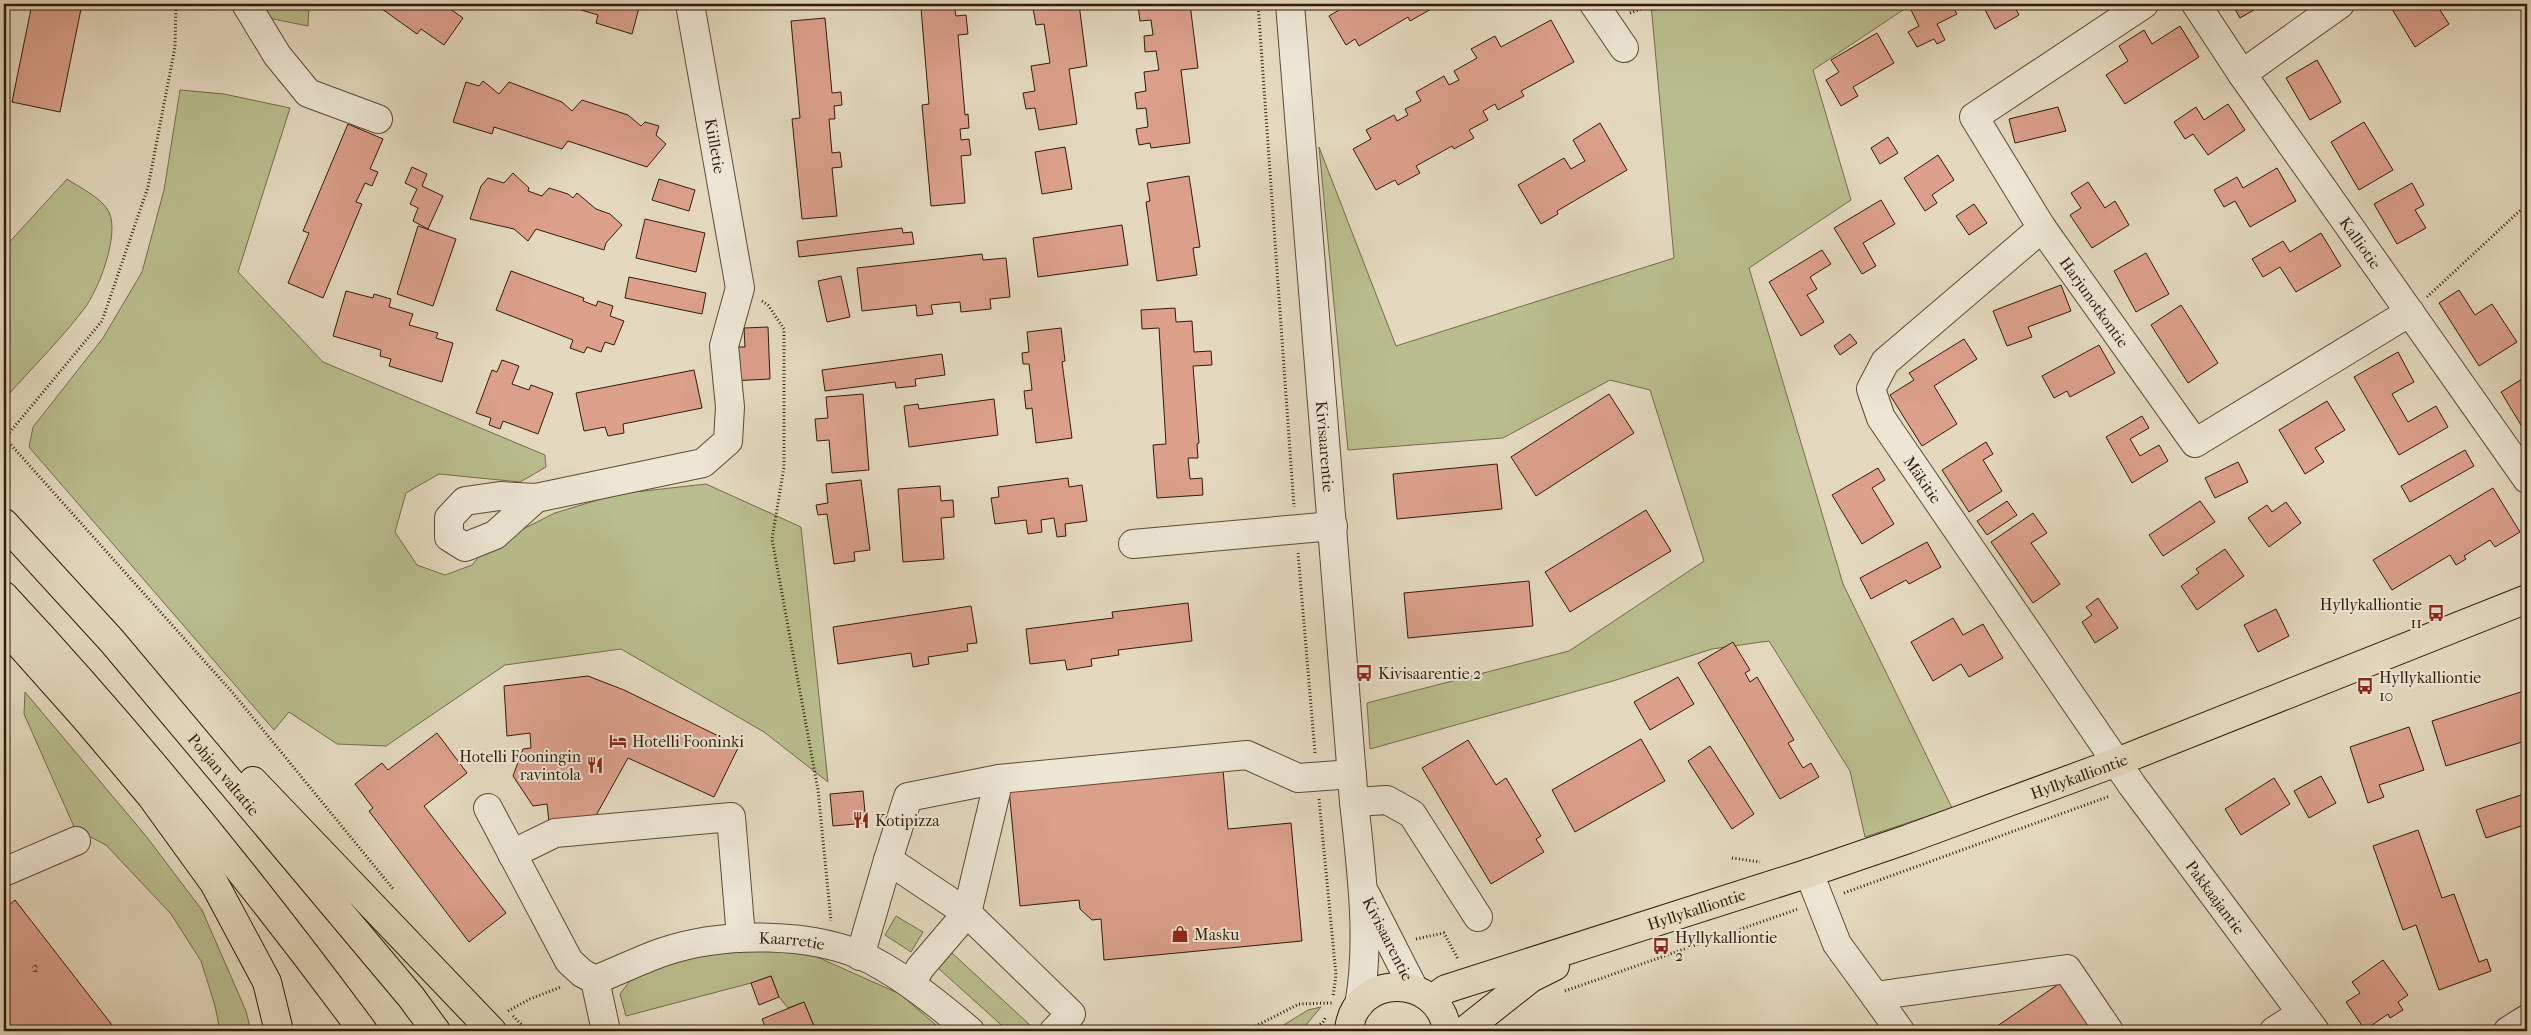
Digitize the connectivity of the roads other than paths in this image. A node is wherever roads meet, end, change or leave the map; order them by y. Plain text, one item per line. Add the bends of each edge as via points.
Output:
1 (246, 4) edge
2 (690, 4) edge
3 (1290, 4) edge
4 (1594, 4) edge
5 (2144, 4) edge
6 (2196, 4) edge
7 (2340, 4) edge
8 (1624, 48) dead end
9 (2242, 74) junction
10 (378, 119) dead end
11 (2042, 228) junction
12 (2410, 312) junction
13 (2527, 479) edge
14 (536, 498) dead end
15 (4, 523) edge
16 (1334, 526) junction
17 (1133, 544) dead end
18 (4, 596) edge
19 (2527, 600) edge
20 (4, 627) edge
21 (112, 641) junction
22 (2117, 762) junction
23 (1352, 774) junction
24 (999, 778) junction
25 (1354, 802) junction
26 (488, 808) dead end
27 (76, 842) dead end
28 (512, 854) junction
29 (888, 860) junction
30 (4, 872) edge
31 (1809, 873) junction
32 (1363, 889) junction
33 (967, 913) junction
34 (1478, 917) dead end
35 (1623, 932) junction
36 (741, 936) junction
37 (860, 956) junction
38 (596, 980) junction
39 (267, 982) junction
40 (911, 984) junction
41 (1423, 994) junction
42 (1875, 996) junction
43 (1347, 1019) edge
44 (2527, 1019) edge
45 (2308, 1022) edge
46 (279, 1031) edge
47 (286, 1031) edge
48 (362, 1031) edge
49 (436, 1031) edge
50 (492, 1031) edge
51 (606, 1031) edge
52 (970, 1031) edge
53 (1054, 1031) edge
54 (1447, 1031) edge
55 (1464, 1031) edge
56 (1900, 1031) edge
57 (2109, 1031) edge
58 (2274, 1031) edge
59 (2508, 1031) edge

1 - 10 street via 277,55 308,92
2 - 14 street, Kiilletie via 740,288 724,346 730,407 728,442 703,463
3 - 16 street, Kivisaarentie
4 - 8 street
5 - 11 street, Harjunotkontie via 1974,117
6 - 9 street, Kalliotie
7 - 9 street
9 - 12 street, Kalliotie
11 - 12 street, Harjunotkontie via 2195,443
11 - 22 street, Mäkitie via 1885,362 1871,390 1881,418
12 - 13 street, Kalliotie
15 - 21 main road, Pohjan valtatie
16 - 17 street
16 - 23 street, Kivisaarentie
18 - 48 main road via 148,759 300,947
19 - 22 main road, Hyllykalliontie
20 - 39 main road via 151,796 214,883
21 - 49 main road, Pohjan valtatie
21 - 50 main road via 248,775
22 - 31 main road, Hyllykalliontie
22 - 45 street, Pakkaajantie
23 - 24 street via 1298,778 1248,755
23 - 25 street, Kivisaarentie
24 - 29 street via 908,797
24 - 33 street
25 - 32 street, Kivisaarentie
25 - 34 street via 1387,800 1412,814
26 - 28 street
27 - 30 street
28 - 36 street via 555,834 731,817
28 - 38 street via 569,961
29 - 33 street
29 - 37 street
31 - 35 main road, Hyllykalliontie
31 - 42 street via 1837,944
32 - 41 street, Kivisaarentie
32 - 43 street, Kivisaarentie via 1364,977
33 - 40 street via 920,968
33 - 53 street via 1071,1014
35 - 41 main road, Hyllykalliontie
35 - 55 main road, Hyllykalliontie via 1531,978
36 - 37 street, Kaarretie via 829,946
36 - 38 street, Kaarretie via 664,952
37 - 40 street, Kaarretie
38 - 51 street
39 - 46 main road
39 - 47 street
40 - 52 street, Kaarretie
41 - 43 main road via 1399,986 1384,988 1370,995
41 - 54 main road via 1440,1010
42 - 56 street
42 - 57 street via 2067,968
44 - 59 street
45 - 58 street

